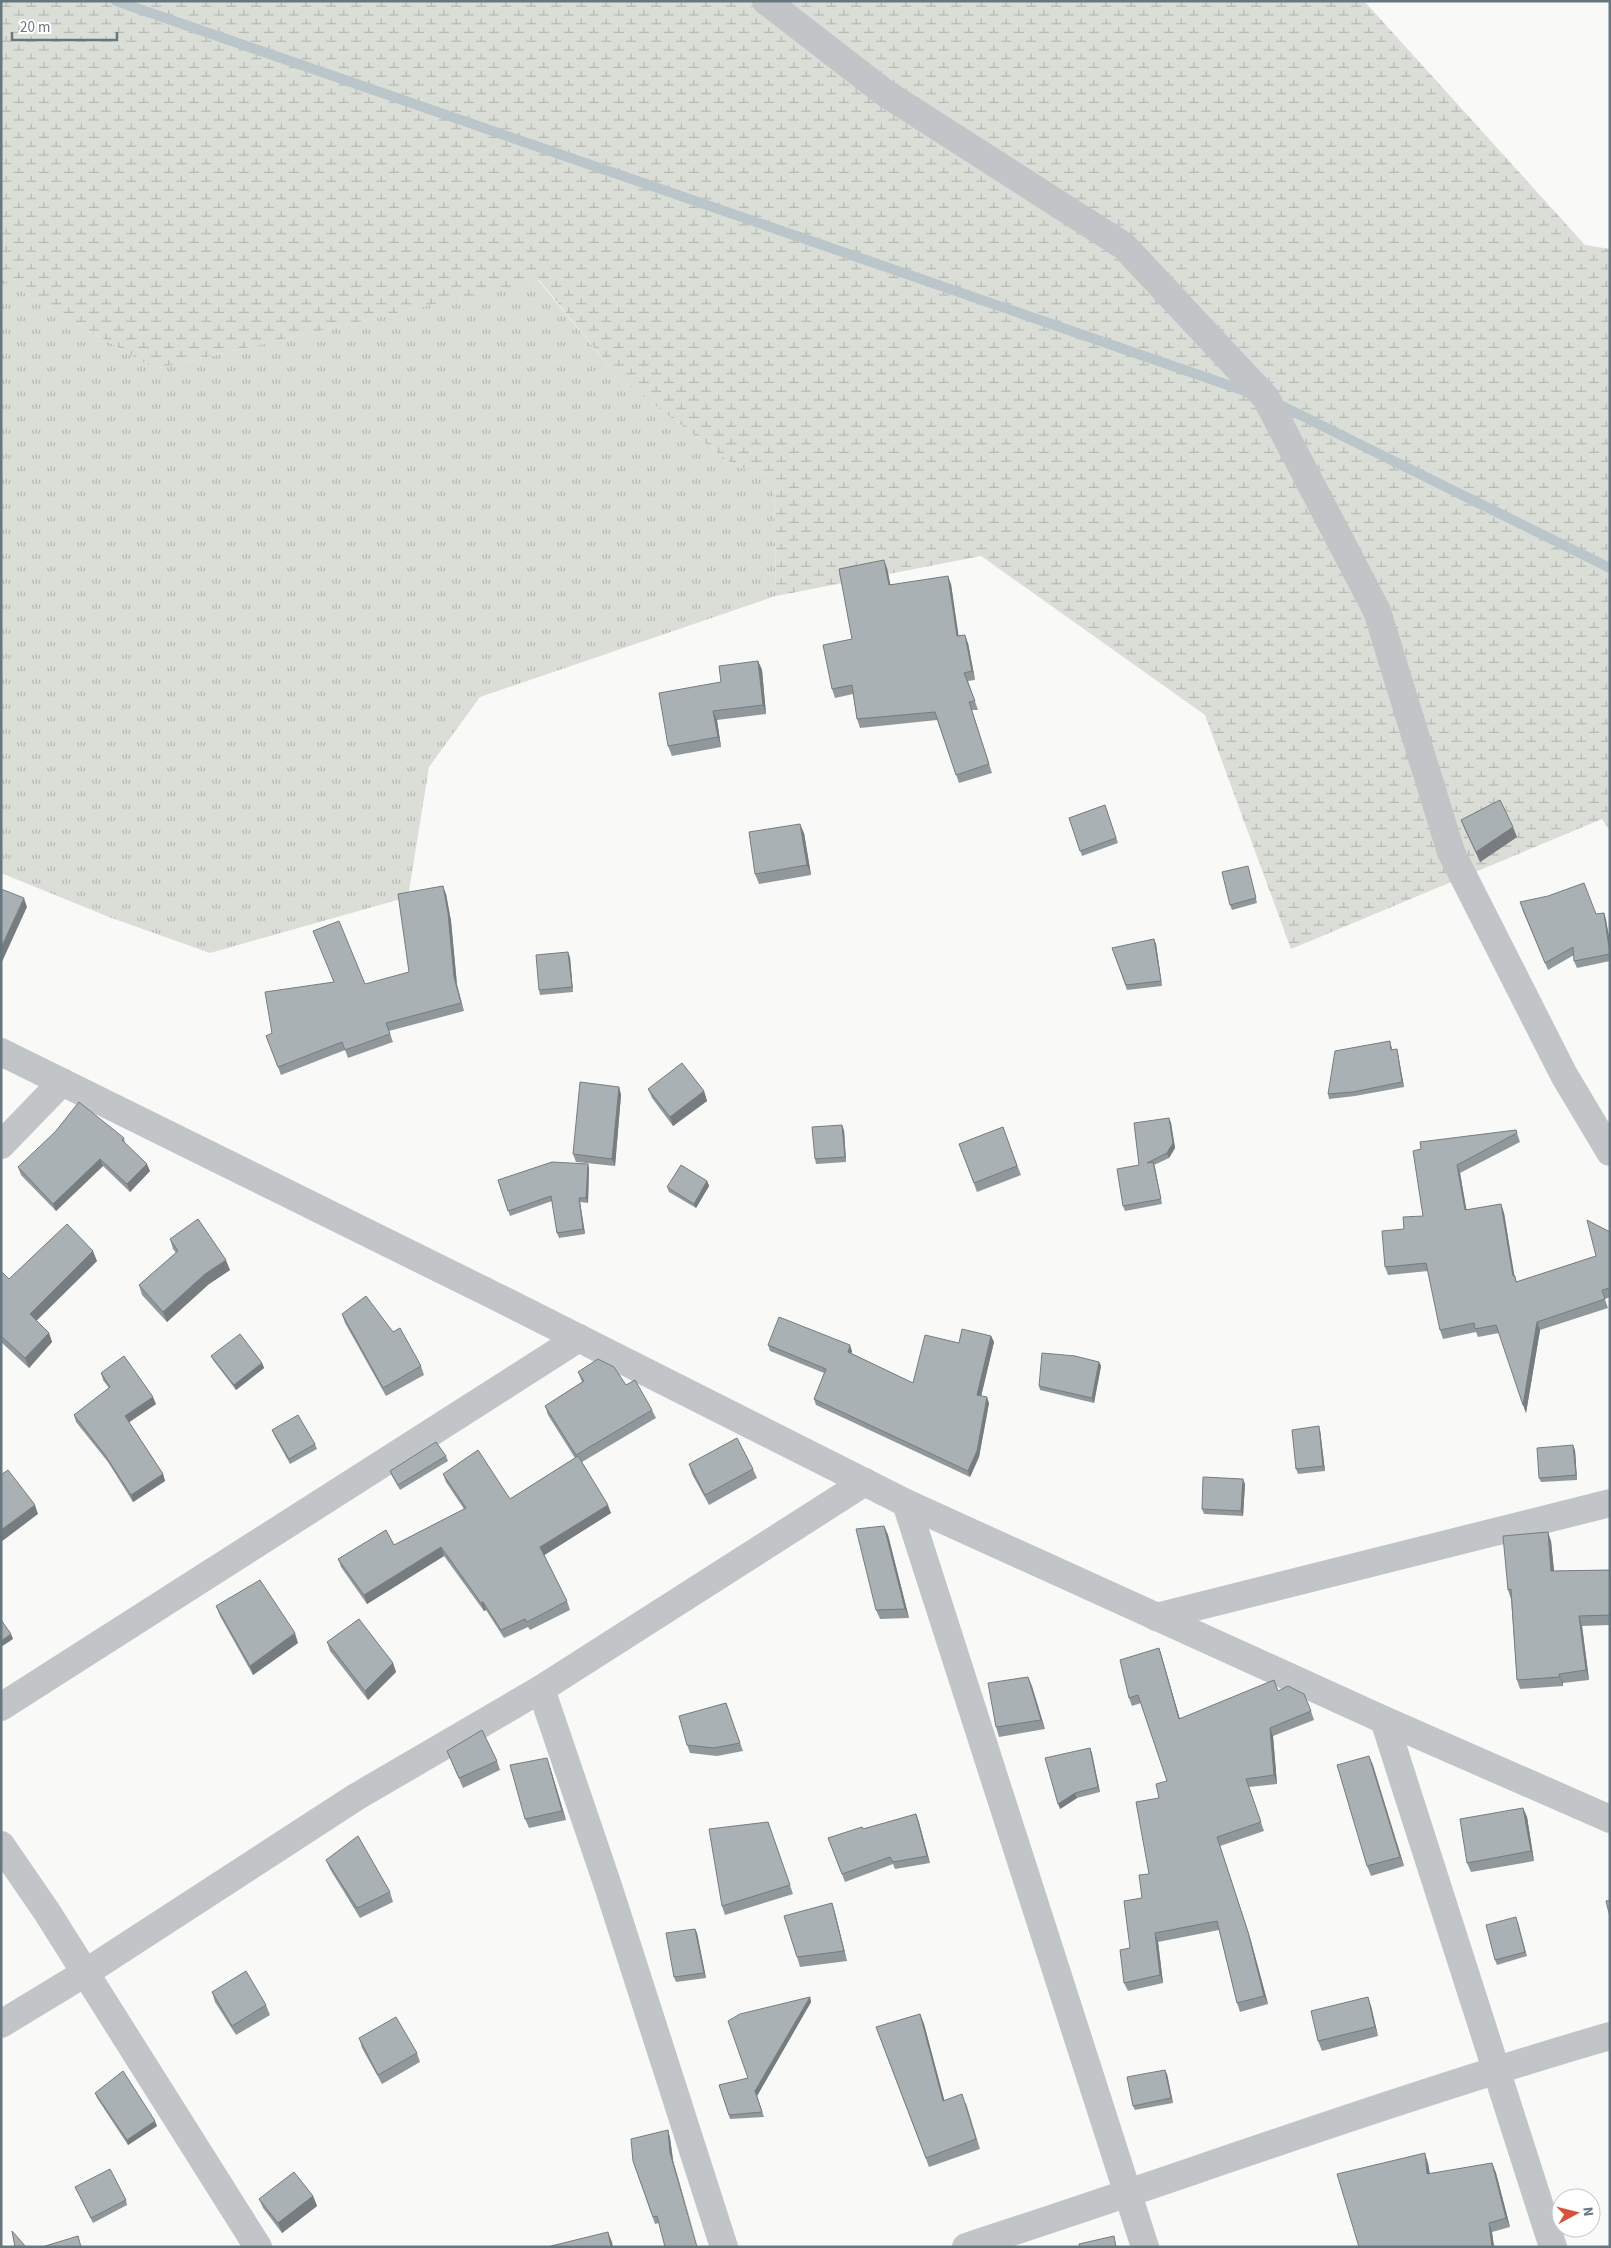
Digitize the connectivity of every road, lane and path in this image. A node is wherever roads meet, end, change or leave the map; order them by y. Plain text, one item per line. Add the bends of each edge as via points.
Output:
1 (766, 1) edge
2 (1, 1052) edge
3 (62, 1082) junction
4 (1, 1146) edge
5 (1610, 1152) edge
6 (579, 1338) junction
7 (865, 1482) junction
8 (906, 1503) junction
9 (1610, 1503) edge
10 (1156, 1617) junction
11 (541, 1689) junction
12 (1, 1707) edge
13 (1384, 1720) junction
14 (1610, 1819) edge
15 (1, 1845) edge
16 (85, 1973) junction
17 (1, 2024) edge
18 (1610, 2036) edge
19 (1497, 2069) junction
20 (1128, 2194) junction
21 (258, 2247) edge
22 (724, 2247) edge
23 (966, 2247) edge
24 (1144, 2247) edge
25 (1553, 2247) edge

1 - 5 street via 885,93 1124,246 1266,398 1377,611 1451,852 1564,1075
2 - 3 street
3 - 4 street
3 - 6 street
6 - 7 street
6 - 12 street
7 - 8 street
7 - 11 street
8 - 10 street
8 - 20 street
9 - 10 street
10 - 13 street
11 - 16 street via 356,1797
11 - 22 street via 612,1896
13 - 14 street
13 - 19 street
15 - 16 street
16 - 17 street
16 - 21 street
18 - 19 street
19 - 20 street
19 - 25 street
20 - 23 street
20 - 24 street

